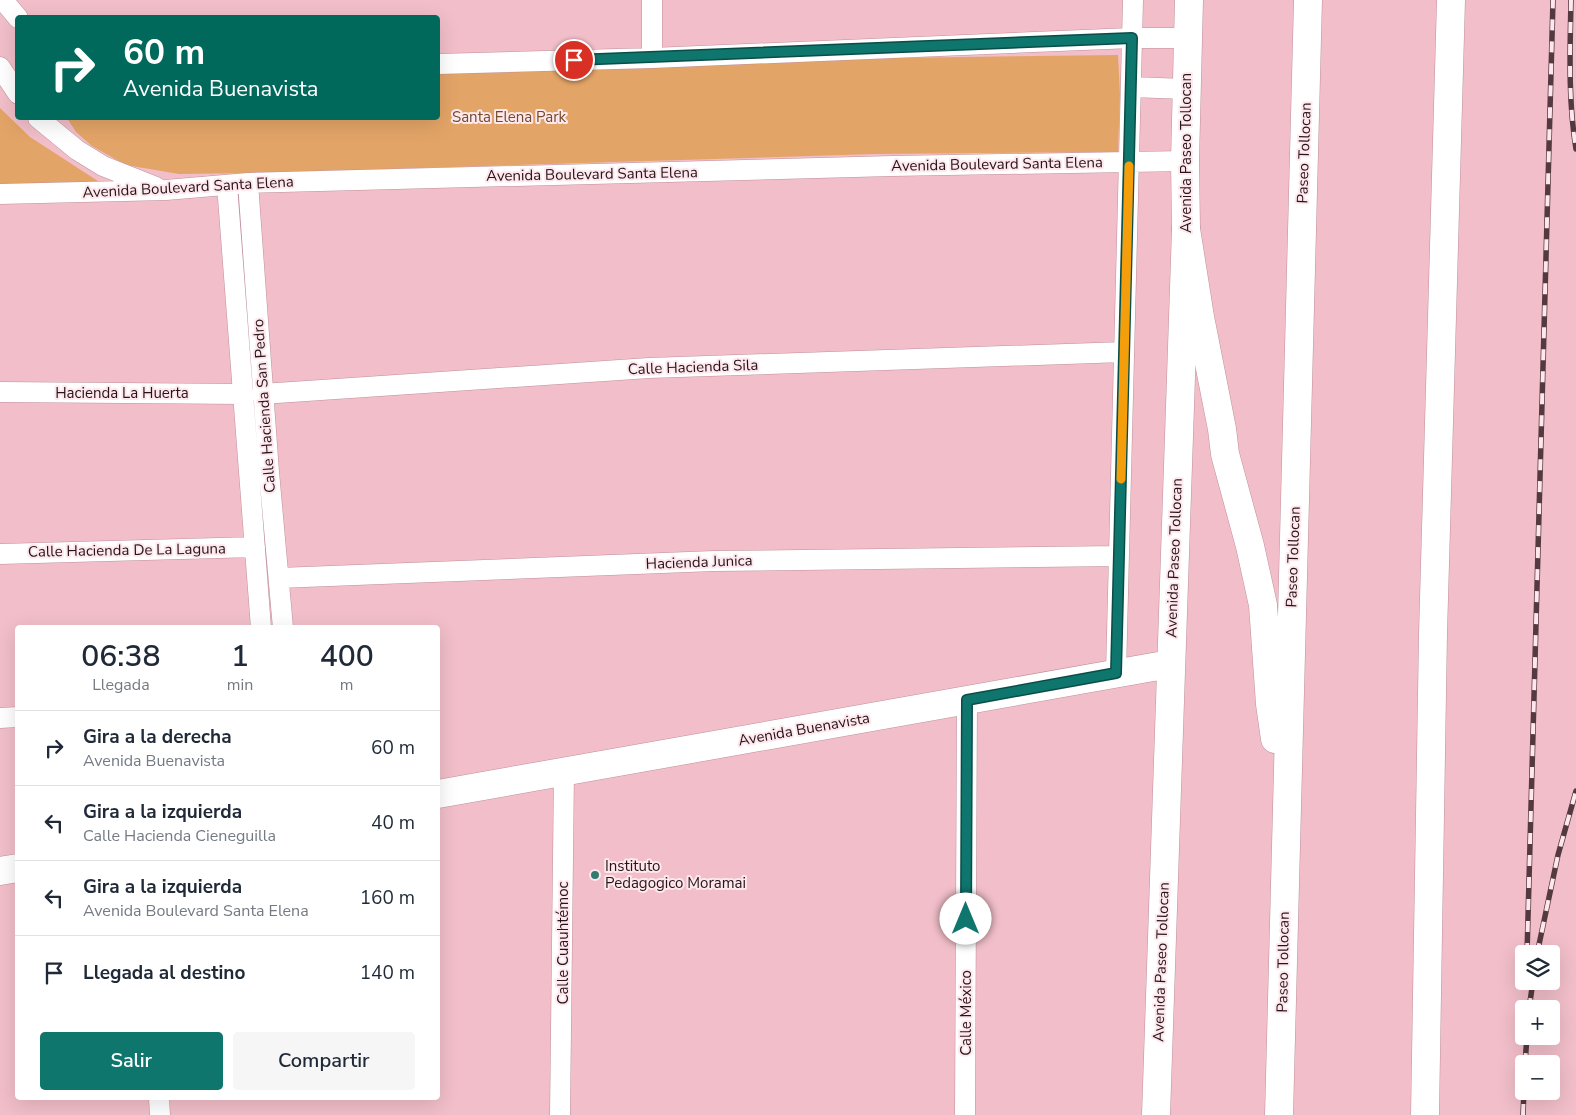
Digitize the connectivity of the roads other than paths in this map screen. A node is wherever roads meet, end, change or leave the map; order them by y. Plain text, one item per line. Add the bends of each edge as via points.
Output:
1 (3, 0) edge
2 (652, 0) edge
3 (1133, 0) edge
4 (1189, 0) edge
5 (1308, 0) edge
6 (1451, 0) edge
7 (16, 15) edge
8 (1132, 38) junction
9 (1188, 38) junction
10 (652, 58) junction
11 (440, 64) edge
12 (6, 72) edge
13 (1131, 87) junction
14 (15, 88) edge
15 (1186, 89) junction
16 (40, 120) edge
17 (1129, 161) junction
18 (1185, 161) junction
19 (248, 183) junction
20 (227, 185) junction
21 (166, 190) junction
22 (0, 194) edge
23 (1186, 229) junction
24 (1124, 352) junction
25 (0, 392) edge
26 (253, 394) junction
27 (259, 472) junction
28 (255, 547) junction
29 (0, 554) edge
30 (1119, 556) junction
31 (279, 578) junction
32 (261, 625) edge
33 (283, 625) edge
34 (1170, 664) junction
35 (1116, 673) junction
36 (967, 700) junction
37 (15, 717) edge
38 (0, 718) edge
39 (564, 772) junction
40 (440, 794) edge
41 (1287, 794) junction
42 (15, 868) edge
43 (0, 871) edge
44 (159, 1100) edge
45 (160, 1115) edge
46 (560, 1115) edge
47 (965, 1115) edge
48 (1156, 1115) edge
49 (1279, 1115) edge
50 (1425, 1115) edge

1 - 7 street
2 - 10 street
3 - 8 street
4 - 9 main road, Avenida Paseo Tollocan
5 - 41 main road, Paseo Tollocan
6 - 50 main road via 1433,634
8 - 9 street
8 - 10 street
8 - 13 street
9 - 15 main road, Avenida Paseo Tollocan
10 - 11 street
12 - 14 street
13 - 15 street
13 - 17 street
15 - 18 main road, Avenida Paseo Tollocan
16 - 21 street via 77,150 103,166
17 - 18 street, Avenida Boulevard Santa Elena
17 - 19 street, Avenida Boulevard Santa Elena
17 - 24 street
18 - 23 main road, Avenida Paseo Tollocan
19 - 20 street, Avenida Boulevard Santa Elena
19 - 26 street, Calle Hacienda San Pedro
20 - 21 street, Avenida Boulevard Santa Elena
20 - 26 street, Calle Hacienda San Pedro
21 - 22 street, Avenida Boulevard Santa Elena
23 - 34 main road, Avenida Paseo Tollocan
23 - 41 main road via 1225,454 1263,605 1270,704
24 - 26 street, Calle Hacienda Sila via 649,368
24 - 30 street
25 - 26 street, Hacienda La Huerta
26 - 27 street, Calle Hacienda San Pedro
27 - 28 street, Calle Hacienda San Pedro
27 - 31 street, Calle Hacienda San Pedro
28 - 29 street, Calle Hacienda De La Laguna
28 - 32 street, Calle Hacienda San Pedro
30 - 31 street, Hacienda Junica via 714,561
30 - 35 street
31 - 33 street, Calle Hacienda San Pedro
34 - 35 main road, Avenida Buenavista
34 - 48 main road, Avenida Paseo Tollocan
35 - 36 main road, Avenida Buenavista
36 - 39 main road, Avenida Buenavista
36 - 47 street, Calle México
37 - 38 street
39 - 40 main road, Avenida Buenavista
39 - 46 street, Calle Cuauhtémoc
41 - 49 main road, Paseo Tollocan
42 - 43 main road
44 - 45 street

